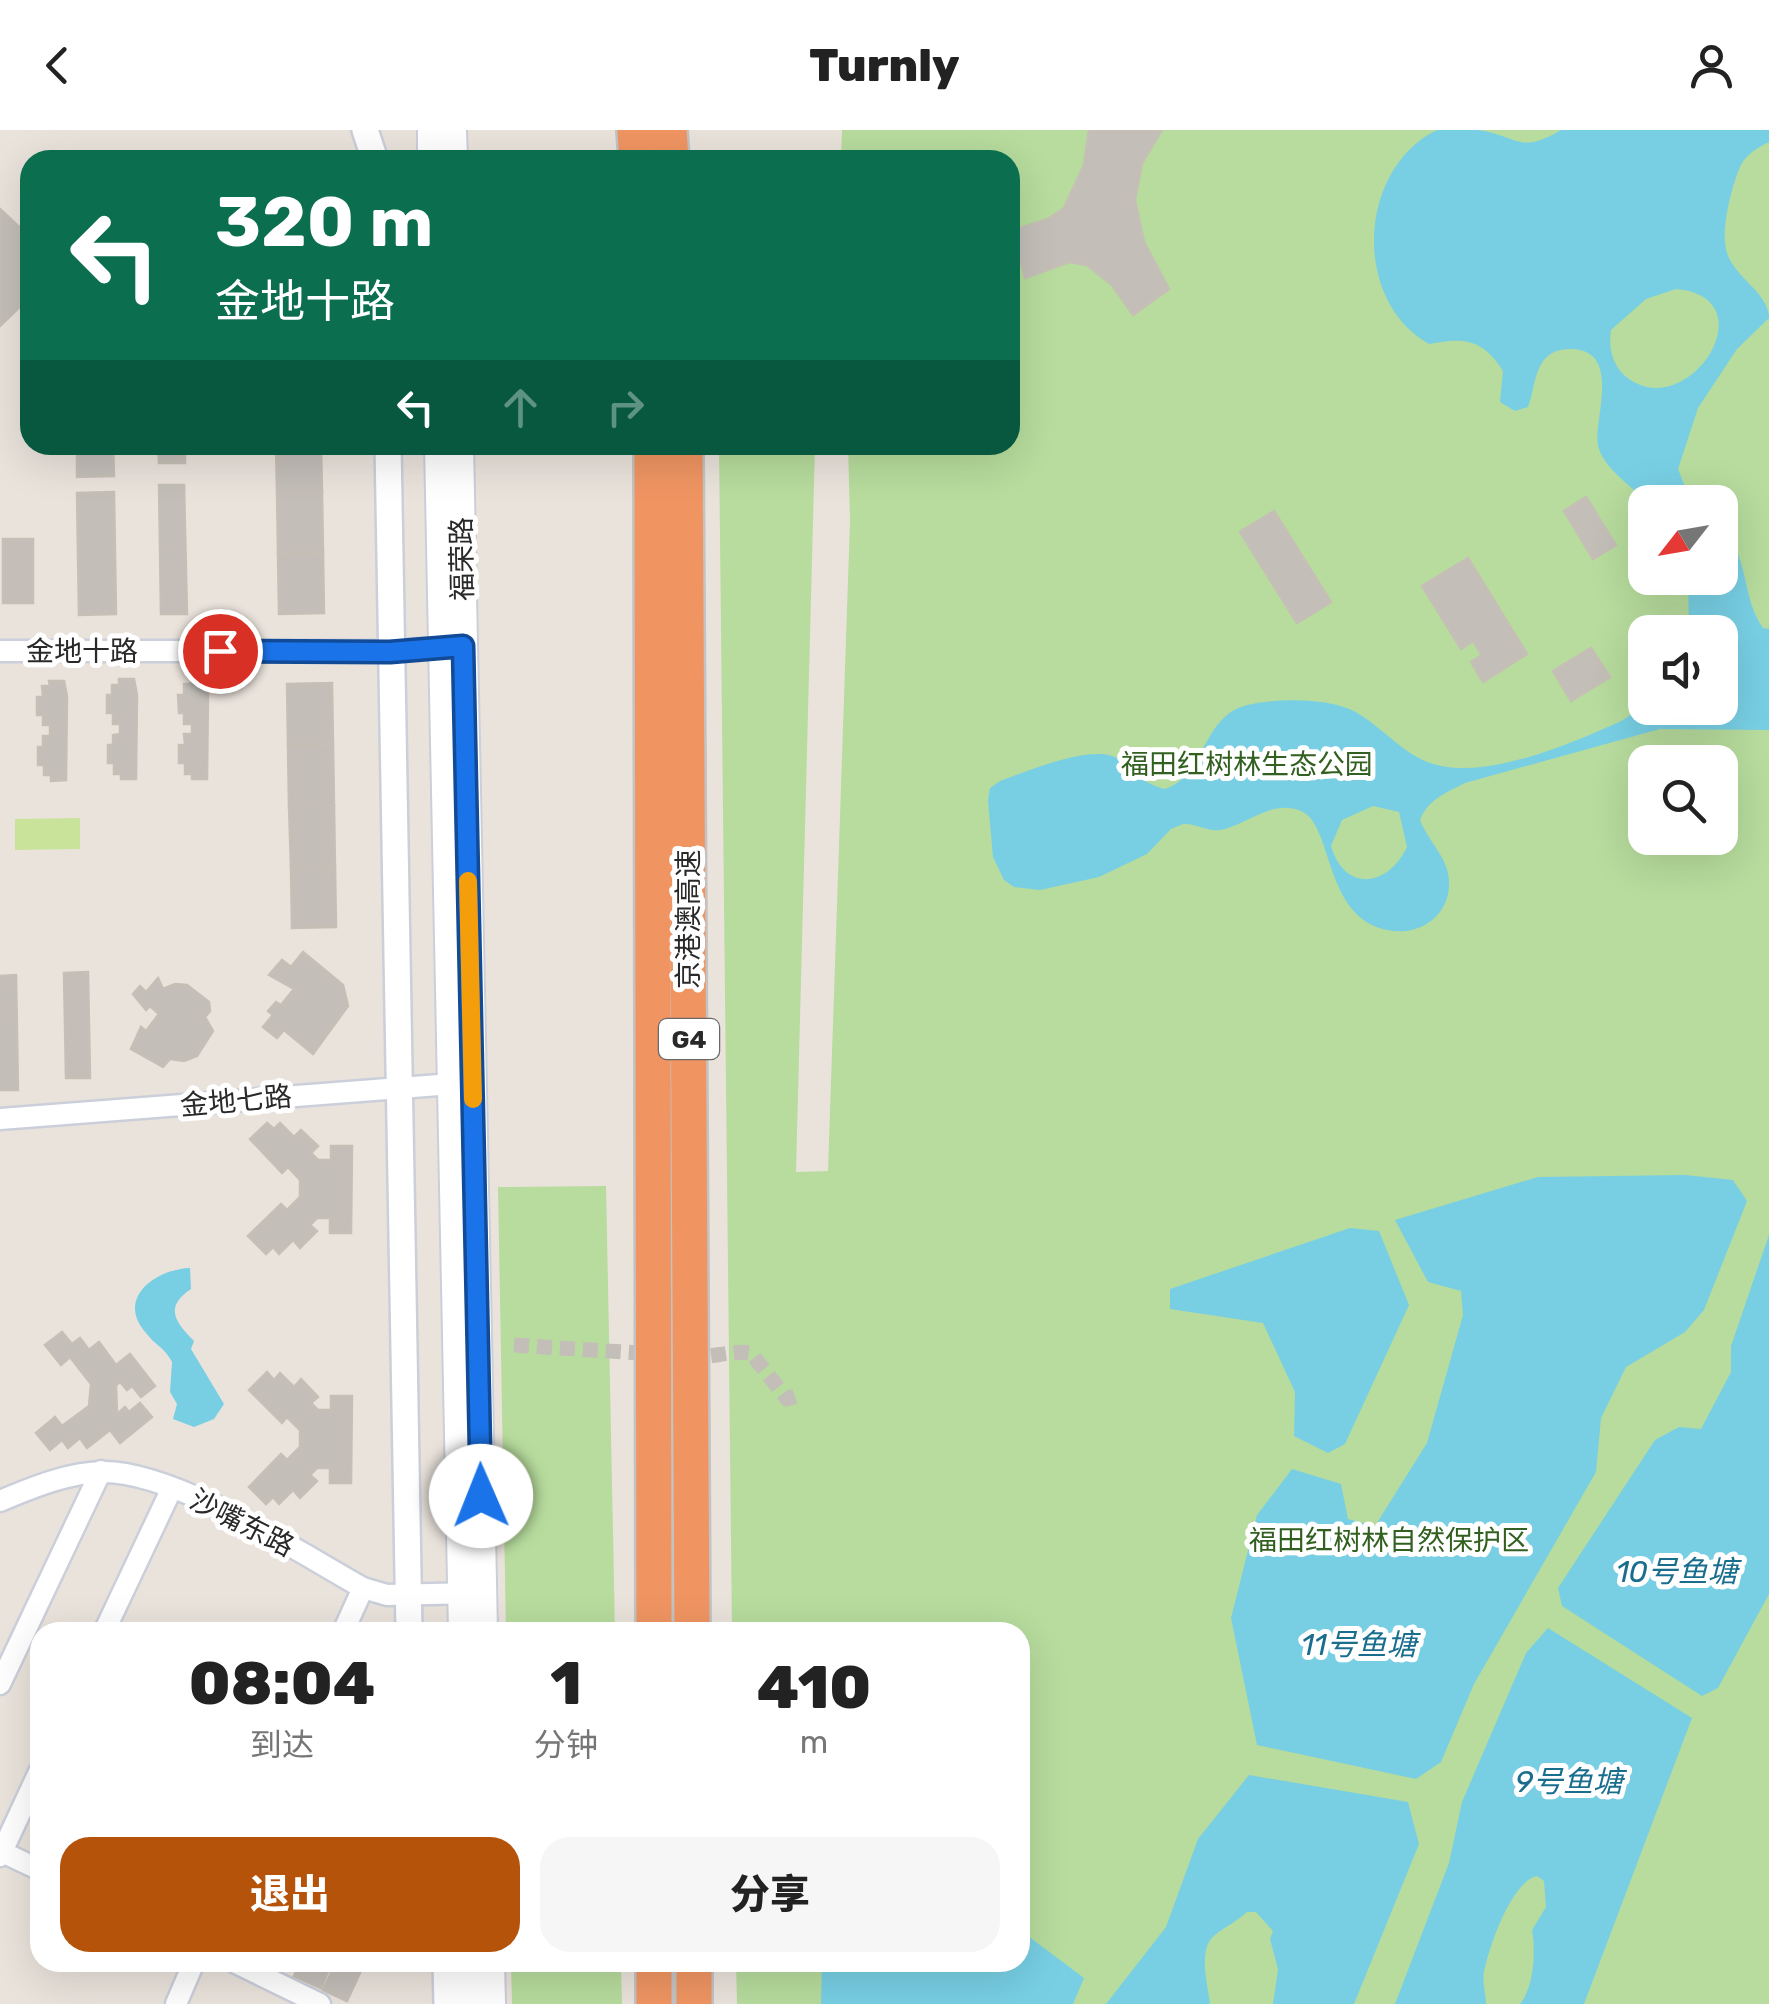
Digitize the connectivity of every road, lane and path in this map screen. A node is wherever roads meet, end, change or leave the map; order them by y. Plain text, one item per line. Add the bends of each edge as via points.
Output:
1 (388, 455) edge
2 (440, 455) edge
3 (459, 455) edge
4 (652, 455) edge
5 (686, 455) edge
6 (453, 647) junction
7 (0, 651) edge
8 (390, 652) junction
9 (462, 1084) junction
10 (398, 1088) junction
11 (0, 1119) edge
12 (101, 1472) junction
13 (172, 1488) junction
14 (0, 1501) edge
15 (363, 1588) junction
16 (472, 1593) junction
17 (408, 1594) junction
18 (109, 1622) edge
19 (347, 1622) edge
20 (409, 1622) edge
21 (465, 1622) edge
22 (481, 1622) edge
23 (654, 1622) edge
24 (692, 1622) edge
25 (0, 1684) edge
26 (30, 1791) edge
27 (1, 1853) edge
28 (30, 1866) edge
29 (190, 1972) edge
30 (254, 1972) edge
31 (453, 1972) edge
32 (483, 1972) edge
33 (654, 1972) edge
34 (694, 1972) edge
35 (469, 1993) edge
36 (176, 2004) edge
37 (320, 2004) edge
38 (654, 2004) edge
39 (694, 2004) edge

1 - 8 street
2 - 6 main road, 福荣路
3 - 6 main road, 福荣路
4 - 23 highway, 京港澳高速 / G4
5 - 24 highway, 京港澳高速 / G4
6 - 8 street, 金地十路
6 - 9 main road, 福荣路
7 - 8 street, 金地十路
8 - 10 street
9 - 10 street, 金地七路
9 - 16 main road, 福荣路
10 - 11 street, 金地七路
10 - 17 street
12 - 13 street, 沙嘴东路 via 147,1476
12 - 14 street, 沙嘴东路
12 - 25 street
13 - 15 street, 沙嘴东路
13 - 18 street
15 - 17 street, 沙嘴东路
15 - 19 street
16 - 17 street, 沙嘴东路
16 - 21 main road, 福荣路
16 - 22 main road, 福荣路
17 - 20 street
26 - 27 street
27 - 28 street
29 - 36 street
30 - 37 street
31 - 35 street
32 - 35 main road
33 - 38 highway
34 - 39 highway

